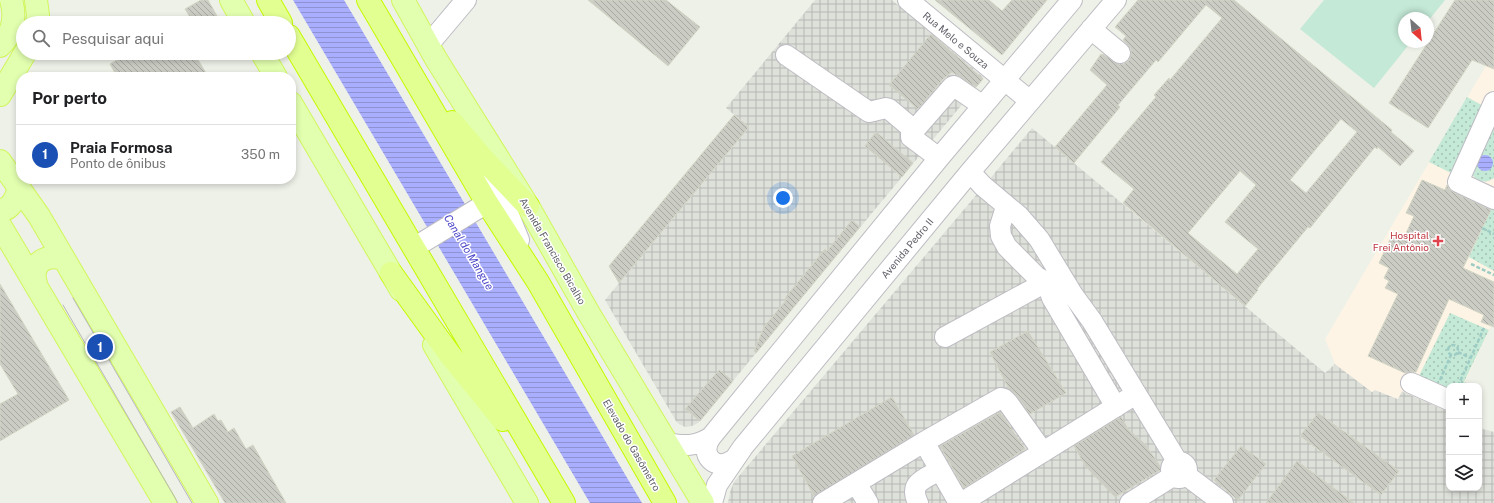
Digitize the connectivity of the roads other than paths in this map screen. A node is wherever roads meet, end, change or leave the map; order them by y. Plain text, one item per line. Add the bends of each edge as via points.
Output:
1 (11, 0) edge
2 (36, 0) edge
3 (231, 0) edge
4 (268, 0) edge
5 (368, 0) edge
6 (403, 0) edge
7 (466, 0) edge
8 (908, 0) edge
9 (1072, 0) edge
10 (1116, 0) edge
11 (38, 16) edge
12 (240, 16) edge
13 (277, 16) edge
14 (1091, 29) junction
15 (0, 46) edge
16 (296, 47) edge
17 (432, 51) junction
18 (1120, 53) dead end
19 (786, 55) dead end
20 (21, 60) edge
21 (266, 60) edge
22 (273, 72) edge
23 (413, 77) junction
24 (1004, 81) junction
25 (0, 95) edge
26 (1030, 101) junction
27 (1494, 102) edge
28 (982, 106) junction
29 (296, 111) edge
30 (914, 130) junction
31 (939, 158) junction
32 (0, 161) edge
33 (486, 162) junction
34 (970, 172) junction
35 (16, 182) edge
36 (19, 186) joint
37 (1493, 195) edge
38 (528, 206) junction
39 (480, 207) junction
40 (1006, 207) junction
41 (0, 210) edge
42 (0, 225) edge
43 (422, 242) junction
44 (64, 260) junction
45 (392, 273) junction
46 (538, 282) junction
47 (1048, 283) junction
48 (36, 284) junction
49 (1073, 295) junction
50 (945, 337) dead end
51 (1411, 383) dead end
52 (1136, 394) junction
53 (1446, 399) edge
54 (1116, 407) junction
55 (710, 437) junction
56 (924, 442) junction
57 (667, 443) junction
58 (1043, 452) junction
59 (538, 458) junction
60 (733, 460) junction
61 (940, 470) junction
62 (1179, 471) junction
63 (856, 483) junction
64 (165, 503) edge
65 (207, 503) edge
66 (527, 503) edge
67 (564, 503) edge
68 (665, 503) edge
69 (703, 503) edge
70 (712, 503) edge
71 (823, 503) edge
72 (868, 503) edge
73 (918, 503) edge
74 (960, 503) edge
75 (1130, 503) edge
76 (1223, 503) edge

1 - 15 main road via 14,10 13,25
2 - 11 main road
3 - 12 main road
4 - 13 highway
5 - 23 highway
6 - 17 main road, Avenida Francisco Bicalho
7 - 17 street
8 - 24 street, Rua Melo e Souza
9 - 24 street
10 - 14 street, Avenida Pedro II
14 - 18 street
14 - 26 street, Avenida Pedro II
16 - 43 highway
17 - 33 street
17 - 38 main road, Avenida Francisco Bicalho
19 - 30 street via 869,112 889,109
20 - 25 main road
21 - 22 main road
23 - 33 highway
23 - 39 highway
24 - 26 street, Rua Melo e Souza
24 - 28 street
26 - 34 street, Avenida Pedro II
27 - 37 street via 1458,182
28 - 30 street via 952,86
28 - 31 street
29 - 45 main road
30 - 31 street via 911,137
31 - 55 street
32 - 35 main road
33 - 38 highway
33 - 46 street
34 - 40 street
34 - 60 street, Avenida Pedro II
36 - 41 main road via 14,201
36 - 44 main road
38 - 57 main road, Avenida Francisco Bicalho
39 - 43 street
39 - 46 highway
40 - 47 street via 1000,226 1001,236 1007,247 1037,277
40 - 49 street via 1030,227
42 - 48 main road
43 - 59 highway
44 - 48 main road via 51,257 41,261 34,273
44 - 65 main road
45 - 59 highway via 451,356
45 - 66 main road
46 - 68 highway, Elevado do Gasômetro
47 - 49 street
47 - 50 street
47 - 54 street via 1052,298
48 - 64 main road
49 - 52 street via 1092,321
51 - 53 street
52 - 54 street
52 - 62 street
54 - 58 street
55 - 57 street via 692,446
55 - 60 street via 706,446 710,458 720,464
56 - 58 street via 1001,398 1008,403
56 - 61 street
56 - 63 street
57 - 69 main road, Avenida Francisco Bicalho
58 - 74 street
59 - 67 highway
60 - 70 street, Avenida Pedro II via 716,485
61 - 73 street via 914,489
61 - 74 street
62 - 75 street
62 - 76 street
63 - 71 street
63 - 72 street

